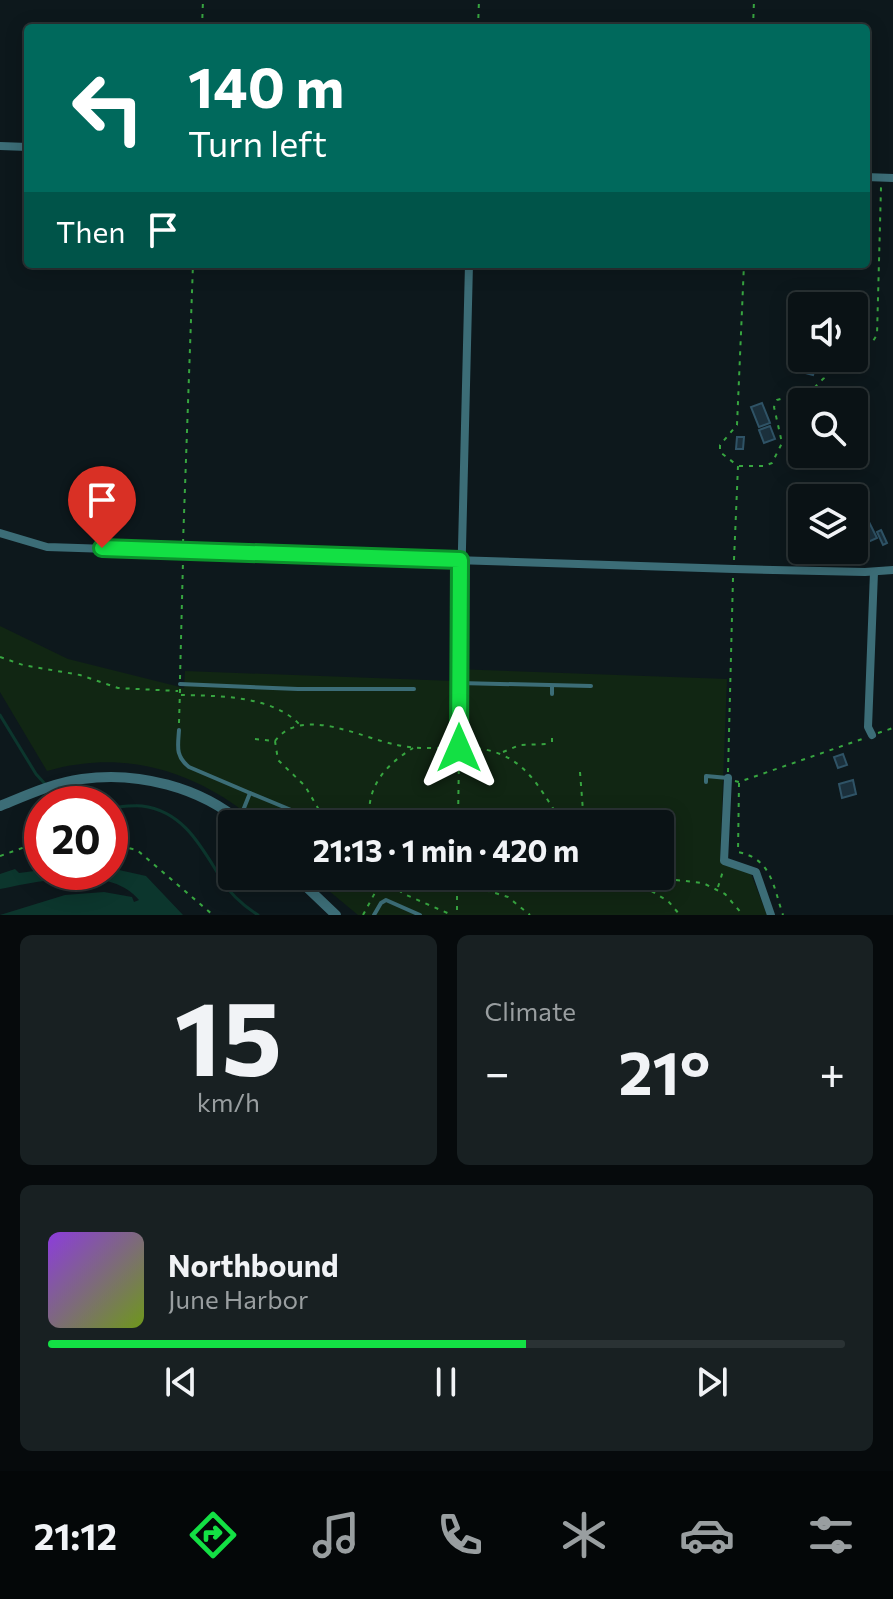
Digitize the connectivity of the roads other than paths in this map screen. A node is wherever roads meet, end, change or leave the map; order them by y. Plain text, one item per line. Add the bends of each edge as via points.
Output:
1 (0, 146) edge
2 (24, 147) edge
3 (870, 177) edge
4 (893, 178) edge
5 (469, 268) edge
6 (0, 533) edge
7 (460, 560) junction
8 (893, 570) edge
9 (874, 572) junction
10 (459, 669) joint
11 (459, 683) junction
12 (475, 683) junction
13 (180, 684) road end
14 (552, 686) junction
15 (591, 686) dead end
16 (414, 689) dead end
17 (476, 692) dead end
18 (552, 694) dead end
19 (450, 729) dead end
20 (459, 729) junction
21 (179, 730) road end
22 (872, 735) dead end
23 (459, 748) road end
24 (728, 778) joint
25 (706, 782) dead end
26 (250, 793) junction
27 (0, 806) edge
28 (222, 810) edge
29 (245, 810) edge
30 (291, 810) edge
31 (310, 890) edge
32 (336, 915) edge
33 (374, 915) edge
34 (420, 915) edge
35 (771, 915) edge

1 - 2 street
3 - 4 street
5 - 7 street
6 - 7 street via 47,547
7 - 9 street
7 - 10 street
8 - 9 street
9 - 22 street via 868,727
10 - 11 lane
11 - 12 lane
11 - 20 lane
12 - 14 lane
12 - 17 lane
13 - 16 lane
14 - 15 lane
14 - 18 lane
19 - 20 lane
20 - 23 lane
21 - 26 lane via 181,761
24 - 25 lane via 706,776
24 - 35 street via 724,861 756,872
26 - 29 lane
26 - 30 lane
27 - 28 street via 65,782 106,777 158,782
31 - 32 street
33 - 34 lane via 386,900

